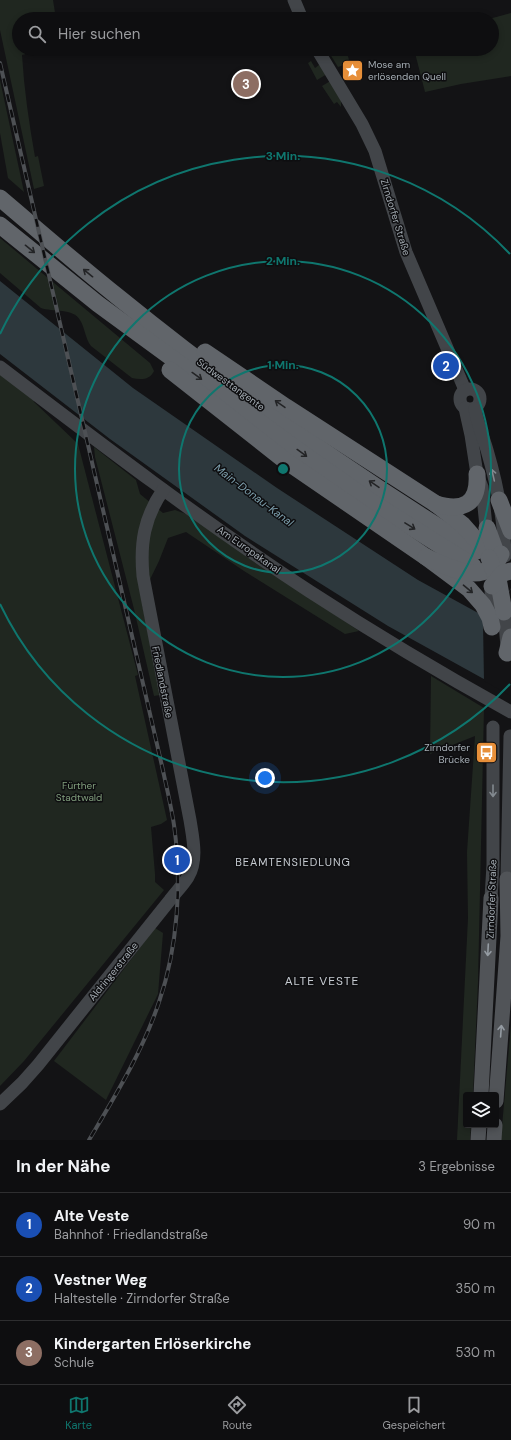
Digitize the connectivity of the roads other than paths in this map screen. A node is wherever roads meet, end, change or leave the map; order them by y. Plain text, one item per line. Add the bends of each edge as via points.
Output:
1 (294, 0) edge
2 (299, 12) edge
3 (321, 56) edge
4 (0, 198) edge
5 (0, 225) edge
6 (119, 298) junction
7 (98, 304) junction
8 (0, 367) edge
9 (470, 409) junction
10 (477, 474) junction
11 (163, 490) junction
12 (499, 500) joint
13 (436, 504) junction
14 (424, 556) junction
15 (494, 556) edge
16 (511, 592) edge
17 (504, 612) joint
18 (492, 627) joint
19 (509, 645) edge
20 (511, 712) edge
21 (493, 727) dead end
22 (510, 736) dead end
23 (510, 842) edge
24 (188, 876) joint
25 (510, 880) edge
26 (491, 898) junction
27 (509, 930) edge
28 (481, 1092) edge
29 (497, 1092) edge
30 (0, 1104) edge
31 (479, 1128) edge
32 (494, 1128) edge
33 (478, 1140) edge
34 (494, 1140) edge

1 - 2 main road
3 - 9 main road, Zirndorfer Straße via 375,150 406,252 465,390 472,389 480,395 480,404
6 -> 4 highway, Südwesttangente
5 -> 7 highway, Südwesttangente
13 -> 6 highway via 286,407 168,326
15 -> 6 highway, Südwesttangente via 417,513 302,435 208,368
7 - 14 highway via 120,330 278,455
7 -> 15 highway, Südwesttangente via 370,501
8 - 11 main road, Am Europakanal
9 - 10 main road
12 -> 9 main road via 487,450
10 - 13 highway via 477,491 467,503 452,507
10 - 15 main road via 482,487
11 - 20 main road, Am Europakanal via 381,637
11 - 24 main road, Friedlandstraße via 150,513 143,537 142,576 193,836 194,862
12 - 15 highway
13 - 15 highway via 463,525
14 - 15 highway, bridge via 466,573 485,571
14 -> 18 highway, bridge via 473,592 487,611
15 - 16 highway
15 - 17 highway, bridge
15 - 18 main road
17 - 19 main road
21 -> 26 main road, Zirndorfer Straße
22 - 23 main road, Zirndorfer Straße
23 - 25 main road, Zirndorfer Straße
24 - 30 main road, Aldringerstraße via 38,1065
25 - 26 main road via 495,888
25 - 27 main road, Zirndorfer Straße
26 -> 28 main road, Zirndorfer Straße
29 -> 27 main road, Zirndorfer Straße
31 - 33 main road
32 - 34 main road

